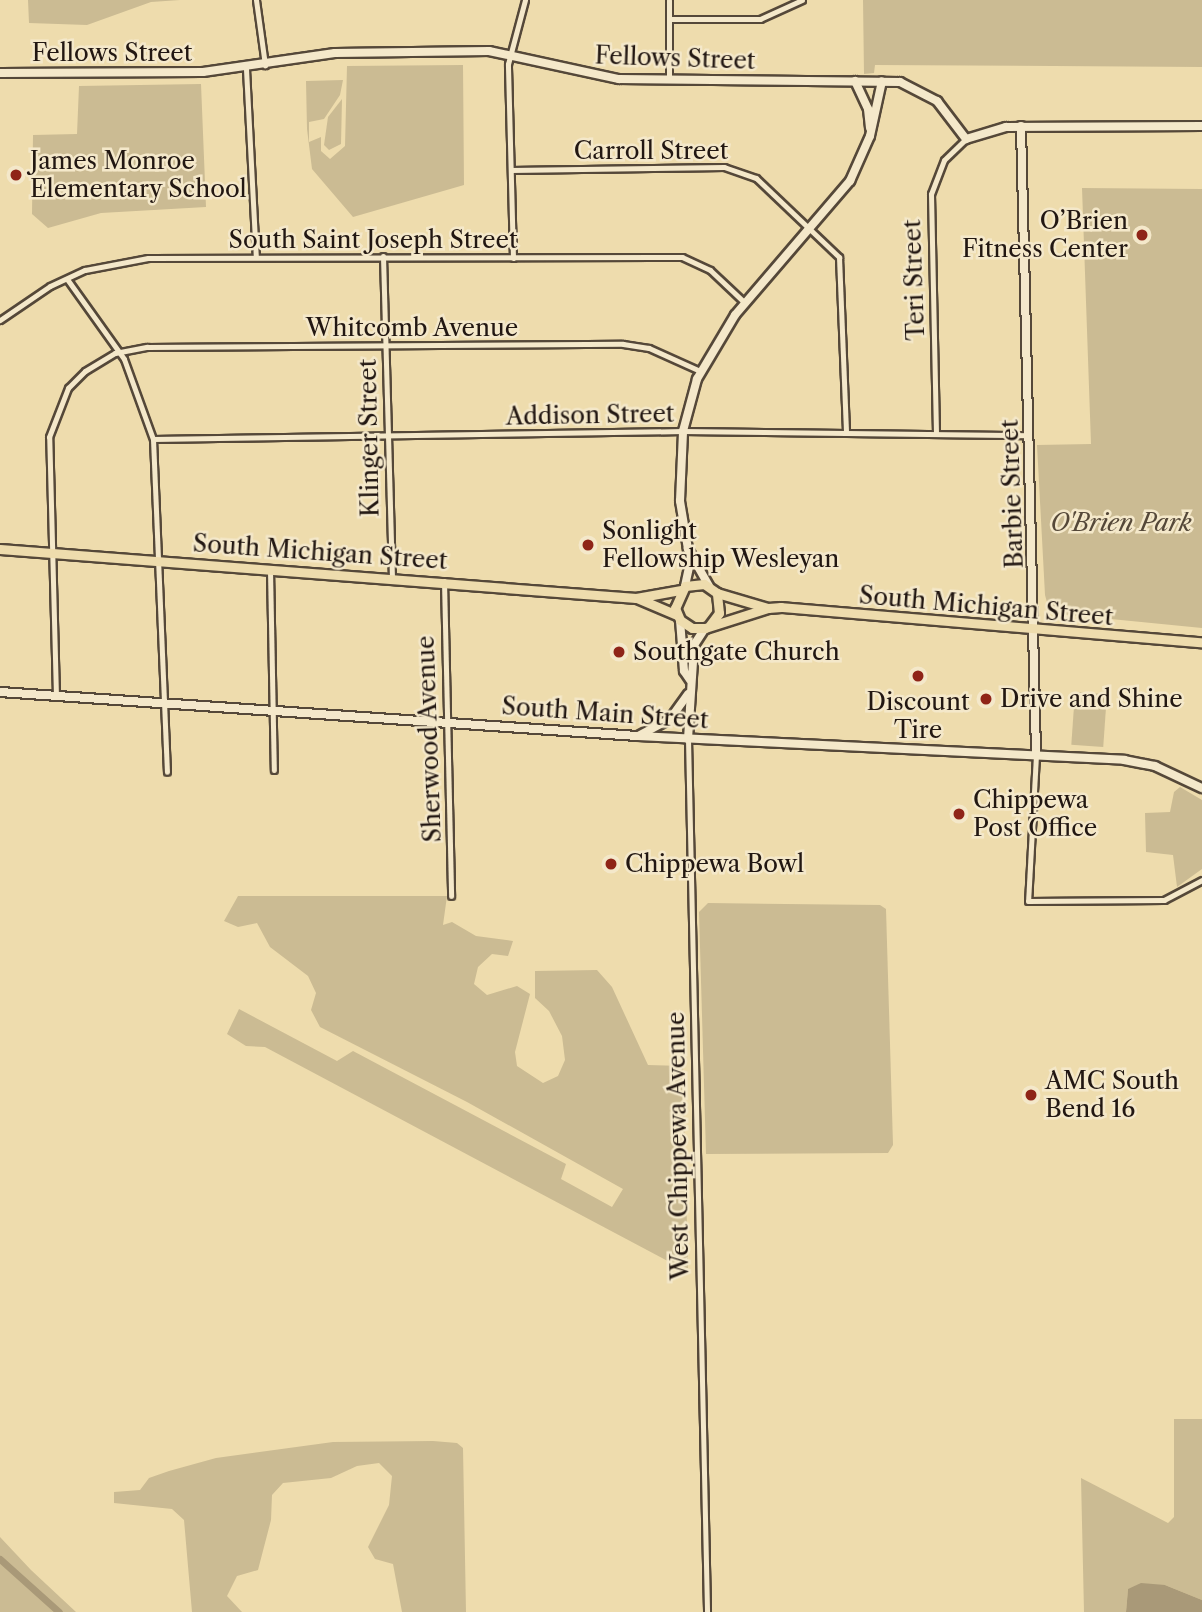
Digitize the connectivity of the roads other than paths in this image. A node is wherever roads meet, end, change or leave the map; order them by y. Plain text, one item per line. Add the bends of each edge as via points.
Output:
1 (256, 0) edge
2 (525, 0) edge
3 (669, 0) edge
4 (802, 0) edge
5 (669, 19) junction
6 (510, 53) junction
7 (265, 65) junction
8 (246, 69) junction
9 (0, 73) edge
10 (669, 79) junction
11 (855, 81) junction
12 (882, 81) junction
13 (1021, 126) junction
14 (1202, 126) edge
15 (870, 136) junction
16 (966, 139) junction
17 (511, 170) junction
18 (812, 228) junction
19 (383, 256) junction
20 (256, 257) junction
21 (513, 258) junction
22 (67, 279) junction
23 (746, 303) junction
24 (0, 320) edge
25 (384, 346) junction
26 (120, 352) junction
27 (700, 371) junction
28 (683, 431) junction
29 (846, 433) junction
30 (936, 433) junction
31 (385, 435) junction
32 (1029, 435) junction
33 (153, 439) junction
34 (0, 549) edge
35 (52, 552) junction
36 (691, 558) junction
37 (159, 559) junction
38 (270, 567) junction
39 (392, 577) junction
40 (444, 581) junction
41 (683, 588) junction
42 (713, 589) junction
43 (636, 598) junction
44 (768, 608) junction
45 (678, 617) junction
46 (708, 626) junction
47 (1036, 629) junction
48 (1202, 642) edge
49 (690, 680) junction
50 (0, 692) edge
51 (689, 692) junction
52 (56, 696) junction
53 (166, 702) junction
54 (272, 709) junction
55 (447, 720) junction
56 (638, 736) junction
57 (688, 739) junction
58 (1036, 755) junction
59 (274, 770) dead end
60 (167, 772) dead end
61 (1202, 788) edge
62 (1202, 880) edge
63 (451, 896) dead end
64 (707, 1612) edge

1 - 7 street
2 - 6 street
3 - 5 street
4 - 5 street via 760,19
5 - 10 street
6 - 7 street, Fellows Street via 335,53
6 - 10 street, Fellows Street via 599,77
6 - 17 street
7 - 8 street, Fellows Street
8 - 9 street, Fellows Street
8 - 20 street
10 - 11 street, Fellows Street
11 - 12 street, Fellows Street
11 - 15 street via 868,109
12 - 15 street
12 - 16 street, Fellows Street via 910,86 937,101
13 - 14 street
13 - 16 street via 989,129
13 - 32 street, Barbie Street
15 - 18 street via 845,188
16 - 30 street, Teri Street via 944,160 931,194
17 - 18 street, Carroll Street via 731,167 757,178
17 - 21 street
18 - 23 street
18 - 29 street, Carroll Street via 836,250 842,266
19 - 20 street, South Saint Joseph Street
19 - 21 street, South Saint Joseph Street
19 - 25 street, Klinger Street
20 - 22 street, South Saint Joseph Street via 130,259
21 - 23 street, South Saint Joseph Street via 690,258
22 - 24 street, South Saint Joseph Street
22 - 26 street
23 - 27 street
25 - 26 street, Whitcomb Avenue via 147,347
25 - 27 street, Whitcomb Avenue via 633,344
25 - 31 street, Klinger Street
26 - 33 street
26 - 35 street via 79,376 55,414 49,444
27 - 28 street
28 - 29 street, Addison Street
28 - 31 street, Addison Street
28 - 36 street via 680,501
29 - 30 street, Addison Street
30 - 32 street, Addison Street
31 - 33 street, Addison Street
31 - 39 street, Klinger Street
32 - 47 street, Barbie Street
33 - 37 street
34 - 35 main road, South Michigan Street
35 - 37 main road, South Michigan Street
35 - 52 street
36 - 41 street
36 - 42 street
37 - 38 main road, South Michigan Street
37 - 53 street
38 - 39 main road, South Michigan Street
38 - 54 street
39 - 40 main road, South Michigan Street
40 - 43 main road, South Michigan Street
40 - 55 street, Sherwood Avenue
41 - 42 main road
41 - 43 main road, South Michigan Street
41 - 45 main road via 675,602
42 - 44 main road, South Michigan Street
42 - 46 main road via 719,613
43 - 45 main road, South Michigan Street
44 - 46 main road, South Michigan Street
44 - 47 main road, South Michigan Street
45 - 46 main road via 692,628
45 - 49 street, West Chippewa Avenue via 684,671
46 - 49 street, West Chippewa Avenue via 694,645
47 - 48 main road, South Michigan Street
47 - 58 street, Barbie Street
49 - 51 street, West Chippewa Avenue
50 - 52 street, South Main Street
51 - 56 street via 670,719
51 - 57 street, West Chippewa Avenue
52 - 53 street, South Main Street
53 - 54 street, South Main Street
53 - 60 street
54 - 55 street, South Main Street
54 - 59 street
55 - 56 street, South Main Street
55 - 63 street, Sherwood Avenue
56 - 57 street, South Main Street
57 - 58 street, South Main Street
57 - 64 street, West Chippewa Avenue
58 - 61 street, South Main Street via 1138,762
58 - 62 street, Barbie Street via 1028,901 1164,900

